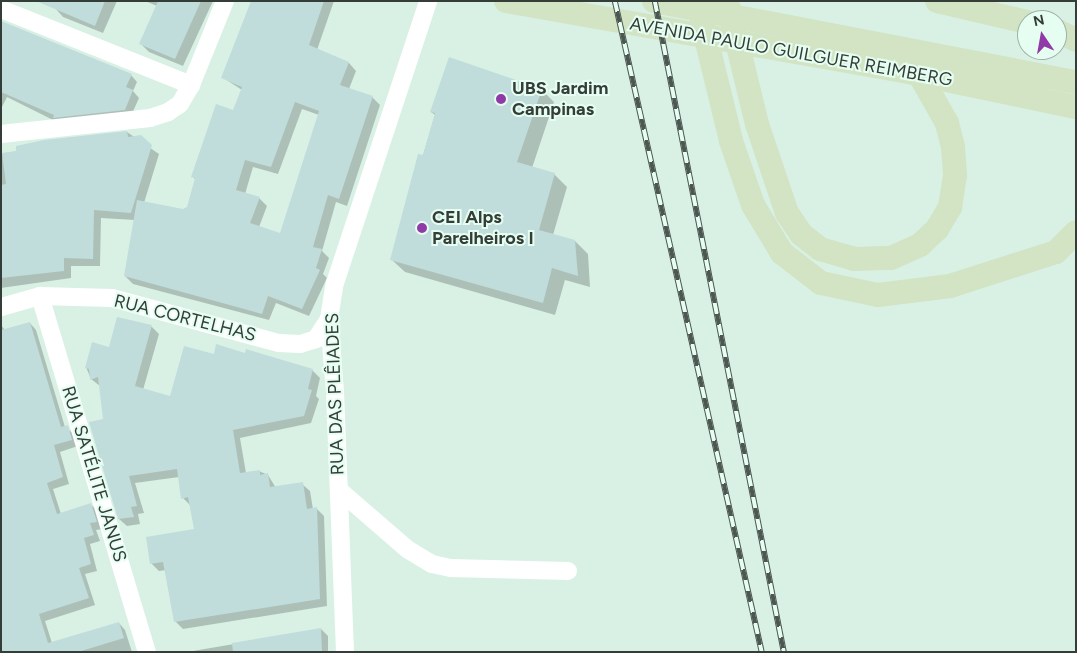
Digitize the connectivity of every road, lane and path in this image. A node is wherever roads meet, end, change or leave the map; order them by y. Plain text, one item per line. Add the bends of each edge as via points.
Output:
1 (225, 1) edge
2 (428, 1) edge
3 (506, 1) edge
4 (654, 1) edge
5 (697, 1) edge
6 (727, 1) edge
7 (937, 1) edge
8 (1, 9) edge
9 (1017, 20) edge
10 (911, 72) junction
11 (1076, 82) edge
12 (191, 85) junction
13 (1076, 107) edge
14 (1, 134) edge
15 (1076, 232) edge
16 (40, 296) junction
17 (1, 307) edge
18 (329, 319) junction
19 (339, 490) junction
20 (568, 571) dead end
21 (147, 652) edge
22 (345, 652) edge

1 - 12 street
2 - 18 street, RUA DAS PLÊIADES via 335,283
3 - 10 street, AVENIDA PAULO GUILGUER REIMBERG
4 - 11 street, AVENIDA PAULO GUILGUER REIMBERG
5 - 15 street via 730,141 753,205 782,253 821,283 878,295 950,286 1056,252
6 - 10 street via 757,124 781,195 801,234 820,249 854,259 891,258 920,245 937,229 950,207 955,175 947,123
7 - 9 street
8 - 12 street
10 - 13 street, AVENIDA PAULO GUILGUER REIMBERG
12 - 14 street via 180,104 150,118
16 - 17 street, RUA CORTELHAS
16 - 18 street, RUA CORTELHAS via 112,298 286,343 300,344 316,339
16 - 21 street, RUA SATÉLITE JANUS
18 - 19 street, RUA DAS PLÊIADES
19 - 20 street via 407,549 432,564 451,568
19 - 22 street, RUA DAS PLÊIADES

